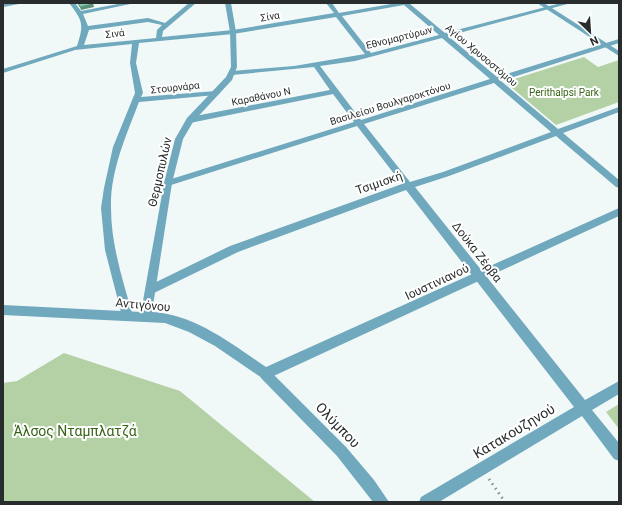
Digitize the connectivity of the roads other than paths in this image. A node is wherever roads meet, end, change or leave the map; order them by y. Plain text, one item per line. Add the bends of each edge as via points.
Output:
1 (21, 3) edge
2 (72, 3) edge
3 (132, 3) edge
4 (193, 3) edge
5 (228, 3) edge
6 (329, 3) edge
7 (405, 3) edge
8 (408, 3) edge
9 (540, 3) edge
10 (568, 3) edge
11 (3, 5) edge
12 (548, 8) junction
13 (80, 13) junction
14 (338, 15) junction
15 (167, 25) junction
16 (86, 28) junction
17 (233, 32) junction
18 (444, 36) junction
19 (159, 39) junction
20 (136, 41) junction
21 (619, 41) edge
22 (606, 45) junction
23 (80, 47) junction
24 (619, 54) edge
25 (369, 55) junction
26 (316, 65) junction
27 (3, 71) edge
28 (232, 73) junction
29 (495, 80) junction
30 (335, 91) junction
31 (216, 92) junction
32 (136, 100) junction
33 (619, 109) edge
34 (190, 120) junction
35 (359, 123) junction
36 (557, 132) junction
37 (168, 183) junction
38 (408, 185) junction
39 (619, 185) edge
40 (619, 212) edge
41 (479, 276) junction
42 (152, 289) junction
43 (3, 310) edge
44 (127, 316) junction
45 (146, 316) junction
46 (265, 374) junction
47 (619, 387) edge
48 (583, 408) junction
49 (619, 454) edge
50 (382, 502) edge
51 (426, 502) edge

1 - 11 street
2 - 13 street
3 - 13 street
4 - 15 street
5 - 17 street
6 - 14 street
7 - 8 street
7 - 14 street, Σίνα
7 - 18 street, Αγίου Χρυσοστόμου
9 - 12 street
10 - 12 street, Εθνομαρτύρων
12 - 18 street, Εθνομαρτύρων
12 - 22 street
13 - 16 street
14 - 17 street, Σίνα
14 - 25 street
15 - 16 street via 148,20
15 - 19 street via 160,32
16 - 23 street
17 - 19 street, Σινά
17 - 28 street
18 - 25 street, Εθνομαρτύρων
18 - 29 street, Αγίου Χρυσοστόμου
19 - 20 street, Σινά
20 - 23 street, Σινά
20 - 32 street via 132,63 139,90
21 - 22 street, Βασιλείου Βουλγαροκτόνου
22 - 24 street
22 - 29 street, Βασιλείου Βουλγαροκτόνου
23 - 27 street, Σινά
25 - 26 street, Εθνομαρτύρων
26 - 28 street, Εθνομαρτύρων
26 - 30 street, Δούκα Ζέρβα
28 - 31 street, Θερμοπυλών
29 - 35 street, Βασιλείου Βουλγαροκτόνου
29 - 36 street, Αγίου Χρυσοστόμου
30 - 34 street, Καραθάνου Ν
30 - 35 street, Δούκα Ζέρβα
31 - 32 street, Στουρνάρα
31 - 34 street, Θερμοπυλών
32 - 44 street via 117,147 106,208 110,250
33 - 36 street, Τσιμισκή
34 - 37 street, Θερμοπυλών via 176,146
35 - 37 street, Βασιλείου Βουλγαροκτόνου
35 - 38 street, Δούκα Ζέρβα
36 - 38 street, Τσιμισκή via 446,174
36 - 39 street, Αγίου Χρυσοστόμου
37 - 42 street, Θερμοπυλών
38 - 41 street, Δούκα Ζέρβα
38 - 42 street, Τσιμισκή via 234,249
40 - 41 street, Ιουστινιανού
41 - 46 street, Ιουστινιανού
41 - 48 street, Δούκα Ζέρβα
42 - 45 street, Θερμοπυλών
43 - 44 street, Αντιγόνου
44 - 45 street, Αντιγόνου
45 - 46 street, Αντιγόνου via 165,318 198,331 236,353
46 - 50 street, Ολύμπου via 327,435
47 - 48 street, Κατακουζηνού
48 - 49 street, Δούκα Ζέρβα
48 - 51 street, Κατακουζηνού

